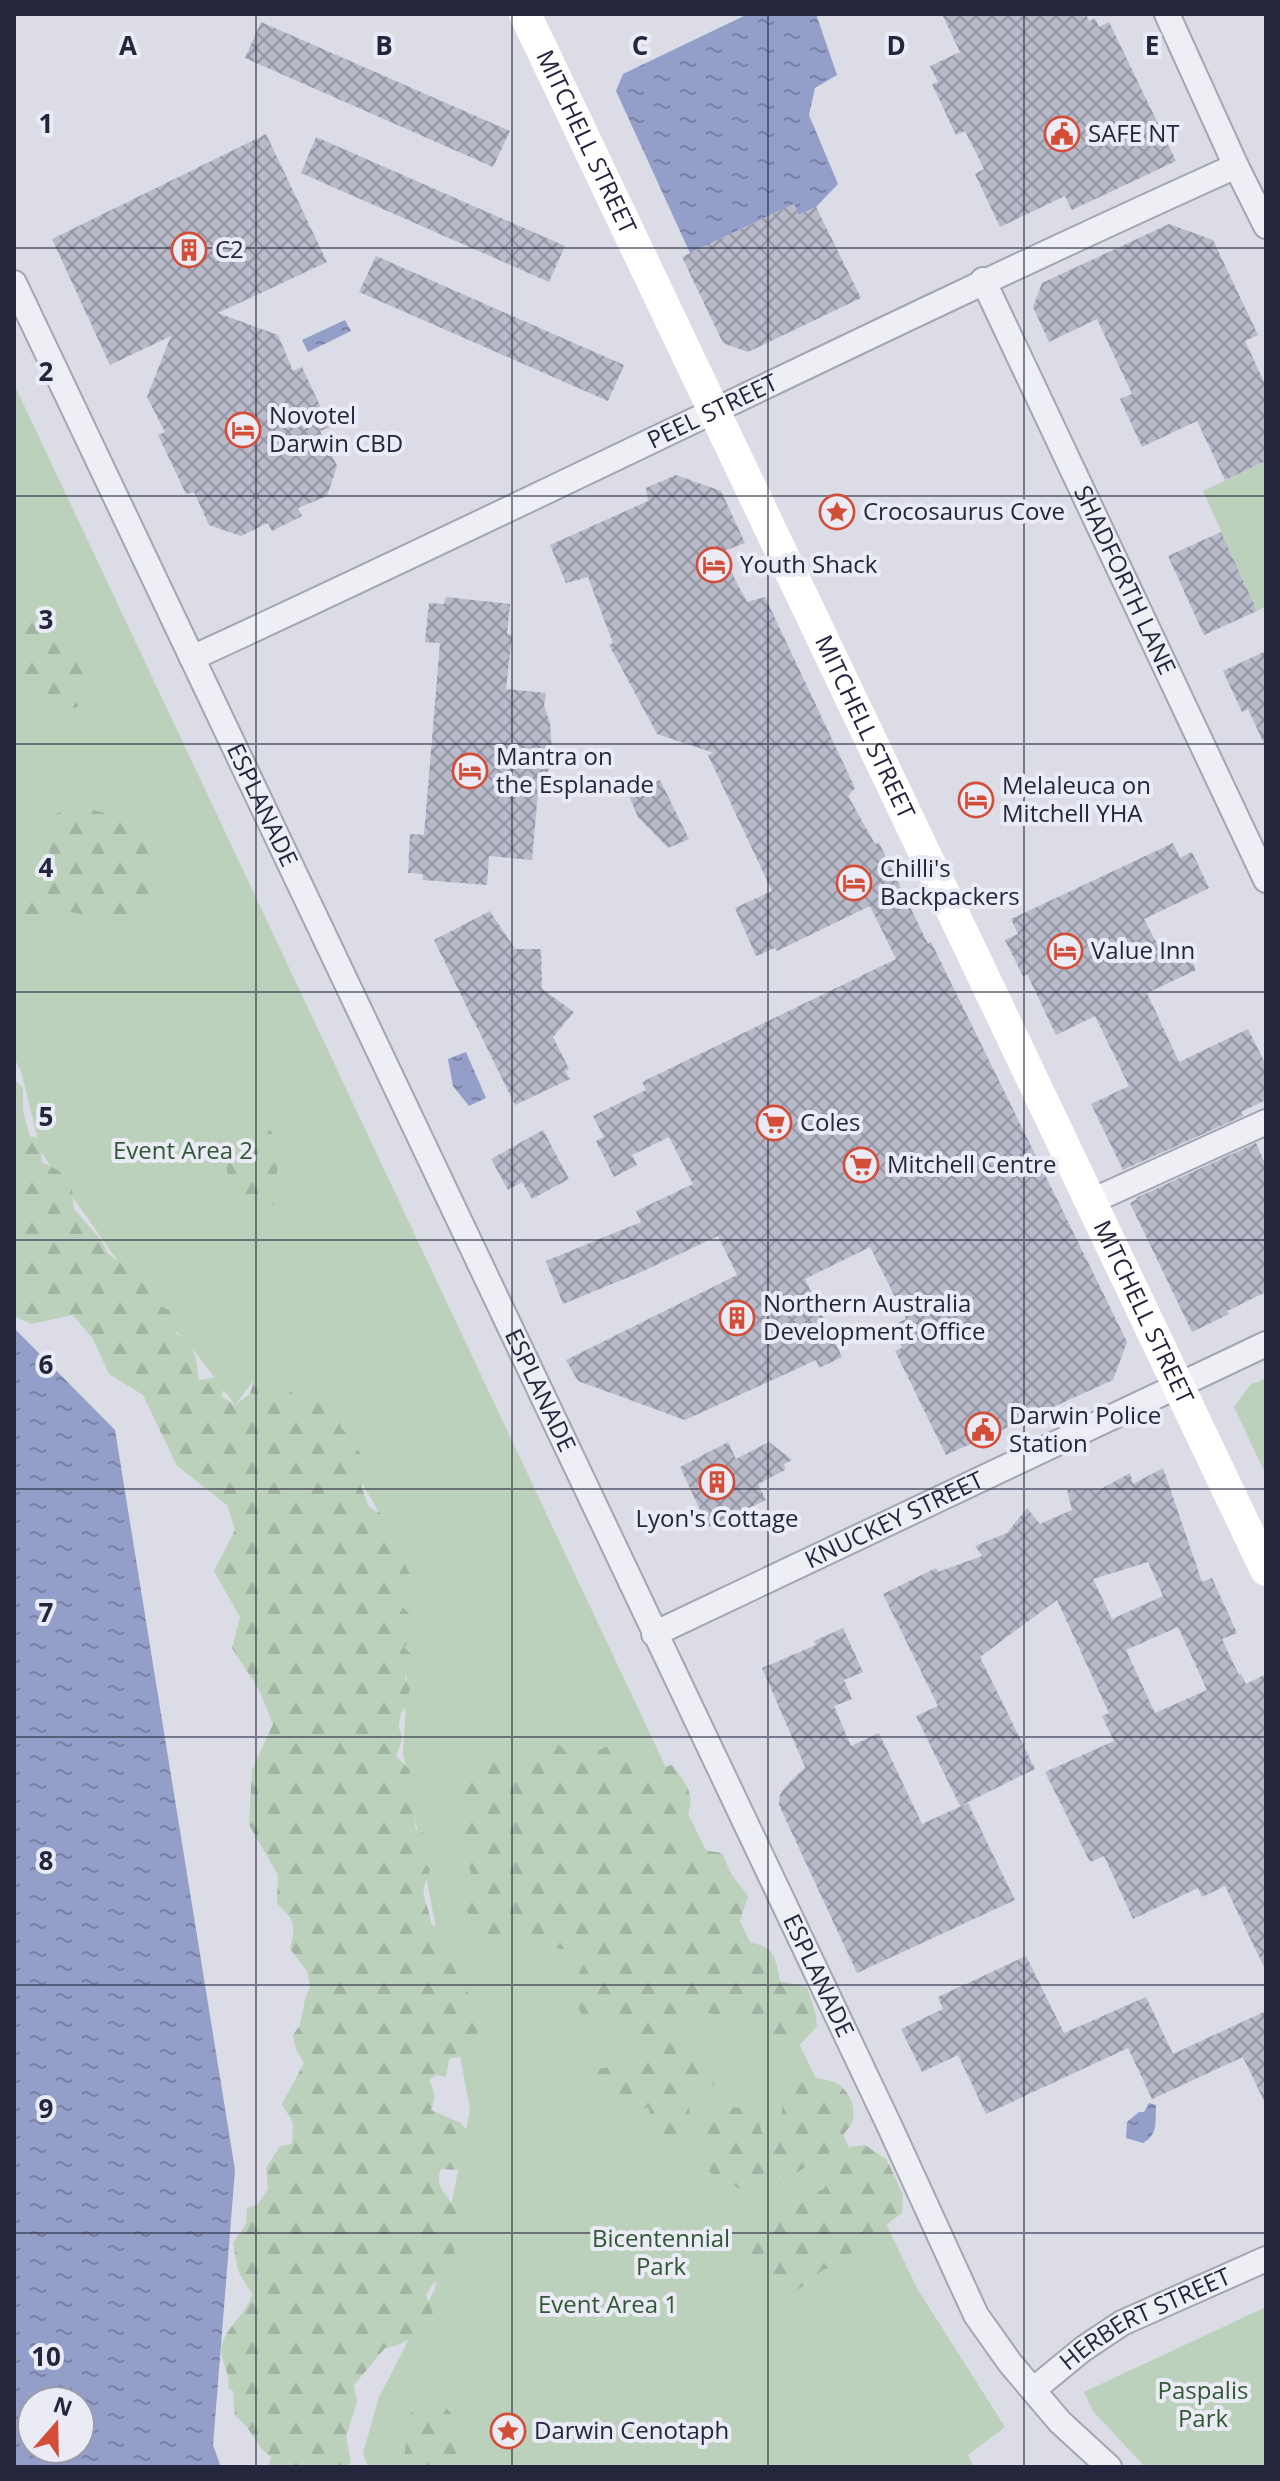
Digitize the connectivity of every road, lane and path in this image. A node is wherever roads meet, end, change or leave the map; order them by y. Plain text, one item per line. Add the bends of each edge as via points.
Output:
1 (525, 14) edge
2 (1167, 14) edge
3 (1236, 166) junction
4 (1266, 226) edge
5 (983, 280) junction
6 (14, 283) edge
7 (714, 410) junction
8 (192, 658) junction
9 (1266, 880) edge
10 (1266, 1122) edge
11 (1092, 1201) junction
12 (1266, 1344) edge
13 (1179, 1385) junction
14 (1266, 1570) edge
15 (654, 1634) junction
16 (1266, 2259) edge
17 (1033, 2390) junction
18 (1109, 2467) edge

1 - 7 street, MITCHELL STREET
2 - 3 street
3 - 4 street
3 - 5 street, PEEL STREET
5 - 7 street, PEEL STREET
5 - 9 street, SHADFORTH LANE
6 - 8 street, ESPLANADE
7 - 8 street, PEEL STREET
7 - 11 street, MITCHELL STREET
8 - 15 street, ESPLANADE
10 - 11 street
11 - 13 street, MITCHELL STREET
12 - 13 street, KNUCKEY STREET
13 - 14 street, MITCHELL STREET
13 - 15 street, KNUCKEY STREET
15 - 17 street, ESPLANADE via 976,2315
16 - 17 street, HERBERT STREET via 1122,2323
17 - 18 street, ESPLANADE

